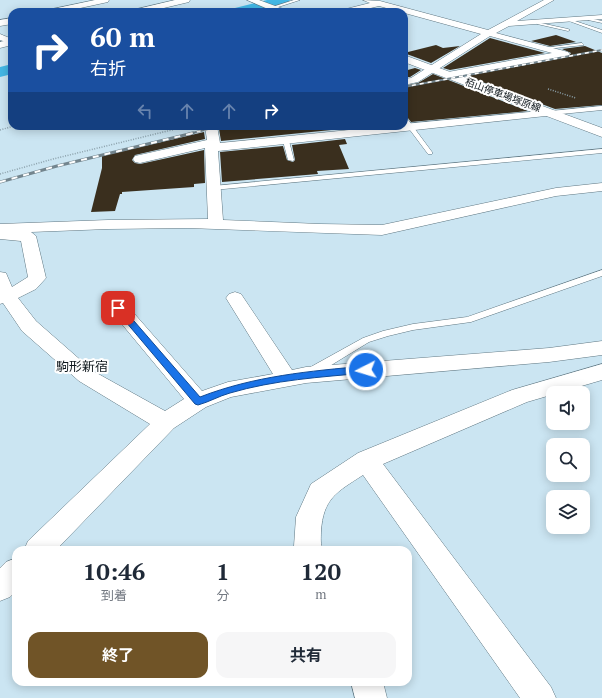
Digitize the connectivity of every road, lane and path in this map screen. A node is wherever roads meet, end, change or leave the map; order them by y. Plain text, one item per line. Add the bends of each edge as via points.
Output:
1 (105, 0) edge
2 (186, 0) edge
3 (298, 0) edge
4 (367, 0) edge
5 (395, 0) edge
6 (550, 0) edge
7 (255, 1) edge
8 (381, 4) junction
9 (69, 8) edge
10 (153, 8) edge
11 (270, 8) joint
12 (363, 8) edge
13 (396, 8) edge
14 (408, 11) edge
15 (414, 13) junction
16 (408, 15) edge
17 (602, 17) edge
18 (589, 18) junction
19 (570, 20) junction
20 (602, 22) edge
21 (537, 23) junction
22 (505, 25) junction
23 (568, 30) dead end
24 (602, 32) edge
25 (489, 33) junction
26 (582, 44) dead end
27 (546, 48) junction
28 (408, 59) edge
29 (432, 68) junction
30 (448, 75) junction
31 (408, 81) edge
32 (602, 108) edge
33 (551, 113) junction
34 (408, 123) edge
35 (408, 128) edge
36 (412, 128) junction
37 (171, 130) edge
38 (211, 130) edge
39 (354, 130) edge
40 (602, 133) edge
41 (286, 141) junction
42 (213, 145) junction
43 (602, 151) edge
44 (430, 153) dead end
45 (140, 159) dead end
46 (291, 160) dead end
47 (0, 174) edge
48 (602, 187) edge
49 (213, 188) junction
50 (216, 224) junction
51 (0, 229) edge
52 (0, 237) edge
53 (602, 273) edge
54 (2, 290) edge
55 (235, 298) dead end
56 (118, 308) dead end
57 (602, 348) edge
58 (602, 372) edge
59 (296, 376) junction
60 (198, 401) junction
61 (166, 422) junction
62 (366, 460) junction
63 (42, 546) edge
64 (307, 546) edge
65 (12, 576) edge
66 (0, 587) edge
67 (368, 686) edge
68 (371, 698) edge
69 (540, 698) edge

1 - 9 street
2 - 10 main road
3 - 11 lane
4 - 8 street
5 - 8 street
6 - 22 street
7 - 11 main road
8 - 12 street
8 - 13 street
14 - 15 street
15 - 16 street
15 - 25 street
17 - 18 street
18 - 19 street
18 - 20 lane
19 - 21 street
19 - 24 lane
21 - 22 street
21 - 23 lane
22 - 25 street
25 - 27 street
25 - 29 street
26 - 27 lane
27 - 30 street via 565,54
28 - 29 main road, 栢山停車場塚原線
29 - 30 main road, 栢山停車場塚原線
29 - 31 street
30 - 33 main road, 栢山停車場塚原線
32 - 33 lane
33 - 36 street
33 - 40 main road, 栢山停車場塚原線
34 - 36 lane
35 - 36 street
36 - 44 lane
37 - 47 path
38 - 42 street
39 - 41 street
41 - 42 street
41 - 46 lane
42 - 45 street
42 - 49 street
43 - 49 lane
48 - 50 street via 556,192 382,230
49 - 50 street
50 - 51 street via 137,223
52 - 54 street via 28,236 37,278 33,284
53 - 59 lane via 468,320 386,333 366,340
54 - 61 street via 29,326 86,376
55 - 59 street
56 - 60 street
57 - 59 street via 550,355
58 - 62 street via 520,396
59 - 60 street via 228,390
60 - 61 street
61 - 63 street
62 - 64 street via 320,492 309,517
62 - 69 street
65 - 66 street
67 - 68 street

